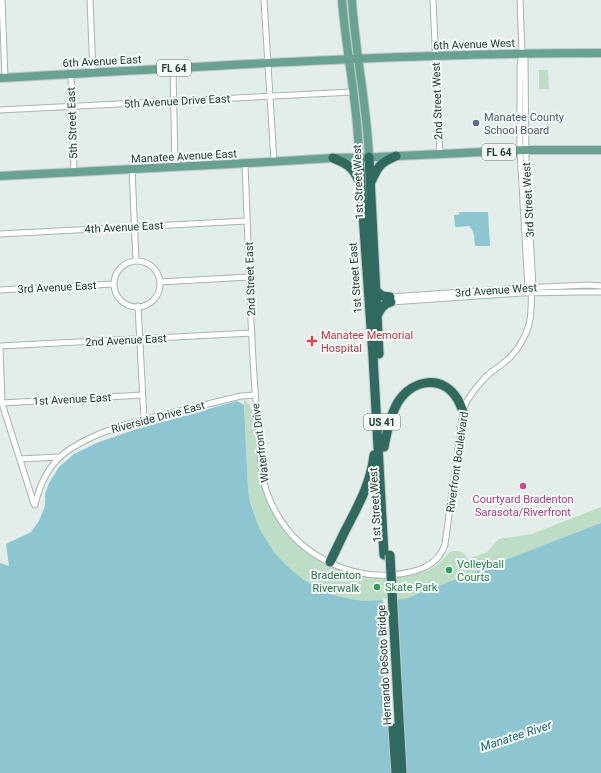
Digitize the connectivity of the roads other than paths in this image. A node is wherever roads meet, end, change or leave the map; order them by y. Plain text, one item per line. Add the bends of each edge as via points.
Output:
1 (2, 0) edge
2 (90, 0) edge
3 (264, 0) edge
4 (342, 0) edge
5 (352, 0) edge
6 (433, 0) edge
7 (520, 0) edge
8 (522, 53) junction
9 (601, 53) edge
10 (436, 56) junction
11 (349, 59) junction
12 (358, 59) junction
13 (268, 63) junction
14 (173, 68) junction
15 (93, 72) junction
16 (70, 74) junction
17 (3, 78) edge
18 (354, 92) junction
19 (271, 96) junction
20 (174, 101) junction
21 (72, 106) junction
22 (520, 107) junction
23 (526, 107) junction
24 (0, 110) edge
25 (601, 150) edge
26 (523, 151) junction
27 (440, 154) junction
28 (396, 156) junction
29 (358, 157) junction
30 (368, 157) junction
31 (333, 158) junction
32 (274, 162) junction
33 (245, 164) junction
34 (175, 167) junction
35 (132, 170) junction
36 (74, 172) junction
37 (0, 176) edge
38 (360, 182) junction
39 (370, 183) junction
40 (247, 221) junction
41 (135, 227) junction
42 (0, 234) edge
43 (136, 261) junction
44 (250, 277) junction
45 (160, 282) junction
46 (114, 284) junction
47 (599, 286) edge
48 (531, 289) junction
49 (0, 290) edge
50 (375, 290) junction
51 (599, 292) edge
52 (391, 300) junction
53 (138, 306) junction
54 (377, 316) junction
55 (252, 333) junction
56 (140, 339) junction
57 (0, 347) edge
58 (507, 360) joint
59 (142, 395) junction
60 (254, 395) junction
61 (2, 403) junction
62 (463, 412) junction
63 (144, 420) junction
64 (377, 426) junction
65 (384, 447) junction
66 (59, 457) junction
67 (20, 459) junction
68 (447, 533) joint
69 (387, 555) junction
70 (330, 562) junction
71 (396, 773) edge
72 (402, 773) edge

1 - 17 street
2 - 15 street
3 - 13 street
4 - 11 main road, 1st Street East / US 41
5 - 12 main road, 1st Street West / US 41
6 - 10 street, 2nd Street West
7 - 8 street, 3rd Street West
8 - 9 main road, 6th Avenue West / FL 64
8 - 10 main road, 6th Avenue West / FL 64
8 - 22 street, 3rd Street West
8 - 23 street, 3rd Street West via 525,60
10 - 12 main road, 6th Avenue West / FL 64
10 - 27 street, 2nd Street West
11 - 12 main road, 6th Avenue West / FL 64
11 - 13 main road, 6th Avenue East / FL 64
11 - 18 main road, 1st Street East / US 41
12 - 30 main road, 1st Street West / US 41 via 365,100
13 - 14 main road, 6th Avenue East / FL 64
13 - 19 street
14 - 15 main road, 6th Avenue East / FL 64
14 - 20 street
15 - 16 main road, 6th Avenue East / FL 64
16 - 17 main road, 6th Avenue East / FL 64
16 - 21 street, 5th Street East
18 - 19 street, 5th Avenue Drive East
18 - 29 main road, 1st Street East / US 41
19 - 20 street, 5th Avenue Drive East
19 - 32 street
20 - 21 street, 5th Avenue Drive East
20 - 34 street
21 - 24 street, 5th Avenue Drive East
21 - 36 street, 5th Street East
22 - 23 street
22 - 26 street, 3rd Street West
23 - 26 street, 3rd Street West
25 - 26 main road, FL 64
26 - 27 main road, FL 64
26 - 48 street, 3rd Street West
27 - 28 main road, FL 64
28 - 30 main road, FL 64
28 - 39 highway via 380,164
29 - 30 main road, Manatee Avenue East / FL 64
29 - 31 main road, Manatee Avenue East / FL 64
29 - 38 highway, 1st Street East / US 41
30 - 39 highway, 1st Street West / US 41
31 - 32 main road, Manatee Avenue East / FL 64
31 - 38 highway via 351,168
32 - 33 main road, Manatee Avenue East / FL 64
33 - 34 main road, Manatee Avenue East / FL 64
33 - 40 street, 2nd Street East
34 - 35 main road, Manatee Avenue East / FL 64
35 - 36 main road, Manatee Avenue East / FL 64
35 - 41 street
36 - 37 main road, Manatee Avenue East / FL 64
38 - 64 highway, 1st Street East / US 41
39 - 50 highway, 1st Street West / US 41
40 - 41 street, 4th Avenue East
40 - 44 street, 2nd Street East
41 - 42 street, 4th Avenue East
41 - 43 street
43 - 45 street via 151,266 158,274
43 - 46 street via 120,268
44 - 45 street
44 - 55 street, 2nd Street East
45 - 53 street via 154,299
46 - 49 street, 3rd Avenue East
46 - 53 street via 121,300 129,305
47 - 48 street, 3rd Avenue West
47 - 51 street
48 - 51 street, 3rd Avenue West
48 - 52 street, 3rd Avenue West
48 - 58 street, 3rd Street West via 530,318 526,334
50 - 52 highway
50 - 54 highway, 1st Street West / US 41
52 - 54 highway via 383,306
53 - 56 street
54 - 65 highway, 1st Street West / US 41
55 - 56 street, 2nd Avenue East
55 - 60 street, 2nd Street East
56 - 57 street, 2nd Avenue East
56 - 59 street
57 - 61 street
58 - 62 street, Riverfront Boulelvard via 481,382 466,403
59 - 61 street, 1st Avenue East
59 - 63 street
60 - 63 street, Riverside Drive East via 240,396
60 - 70 street, Waterfront Drive via 264,482 272,505 295,538 314,554
61 - 67 street
62 - 65 highway via 459,401 446,388 429,382 415,386 405,393 394,409
62 - 68 street, Riverfront Boulelvard
63 - 66 street, Riverside Drive East via 99,434
64 - 69 highway, 1st Street East / US 41
64 - 70 highway via 368,482
65 - 69 highway, 1st Street West / US 41
66 - 67 street
66 - 67 street via 42,480 35,505
68 - 70 street, Waterfront Drive via 444,549 437,560 410,572 376,575 348,570
69 - 71 highway, Hernando DeSoto Bridge / US 41, bridge
69 - 72 highway, Hernando DeSoto Bridge / US 41, bridge

